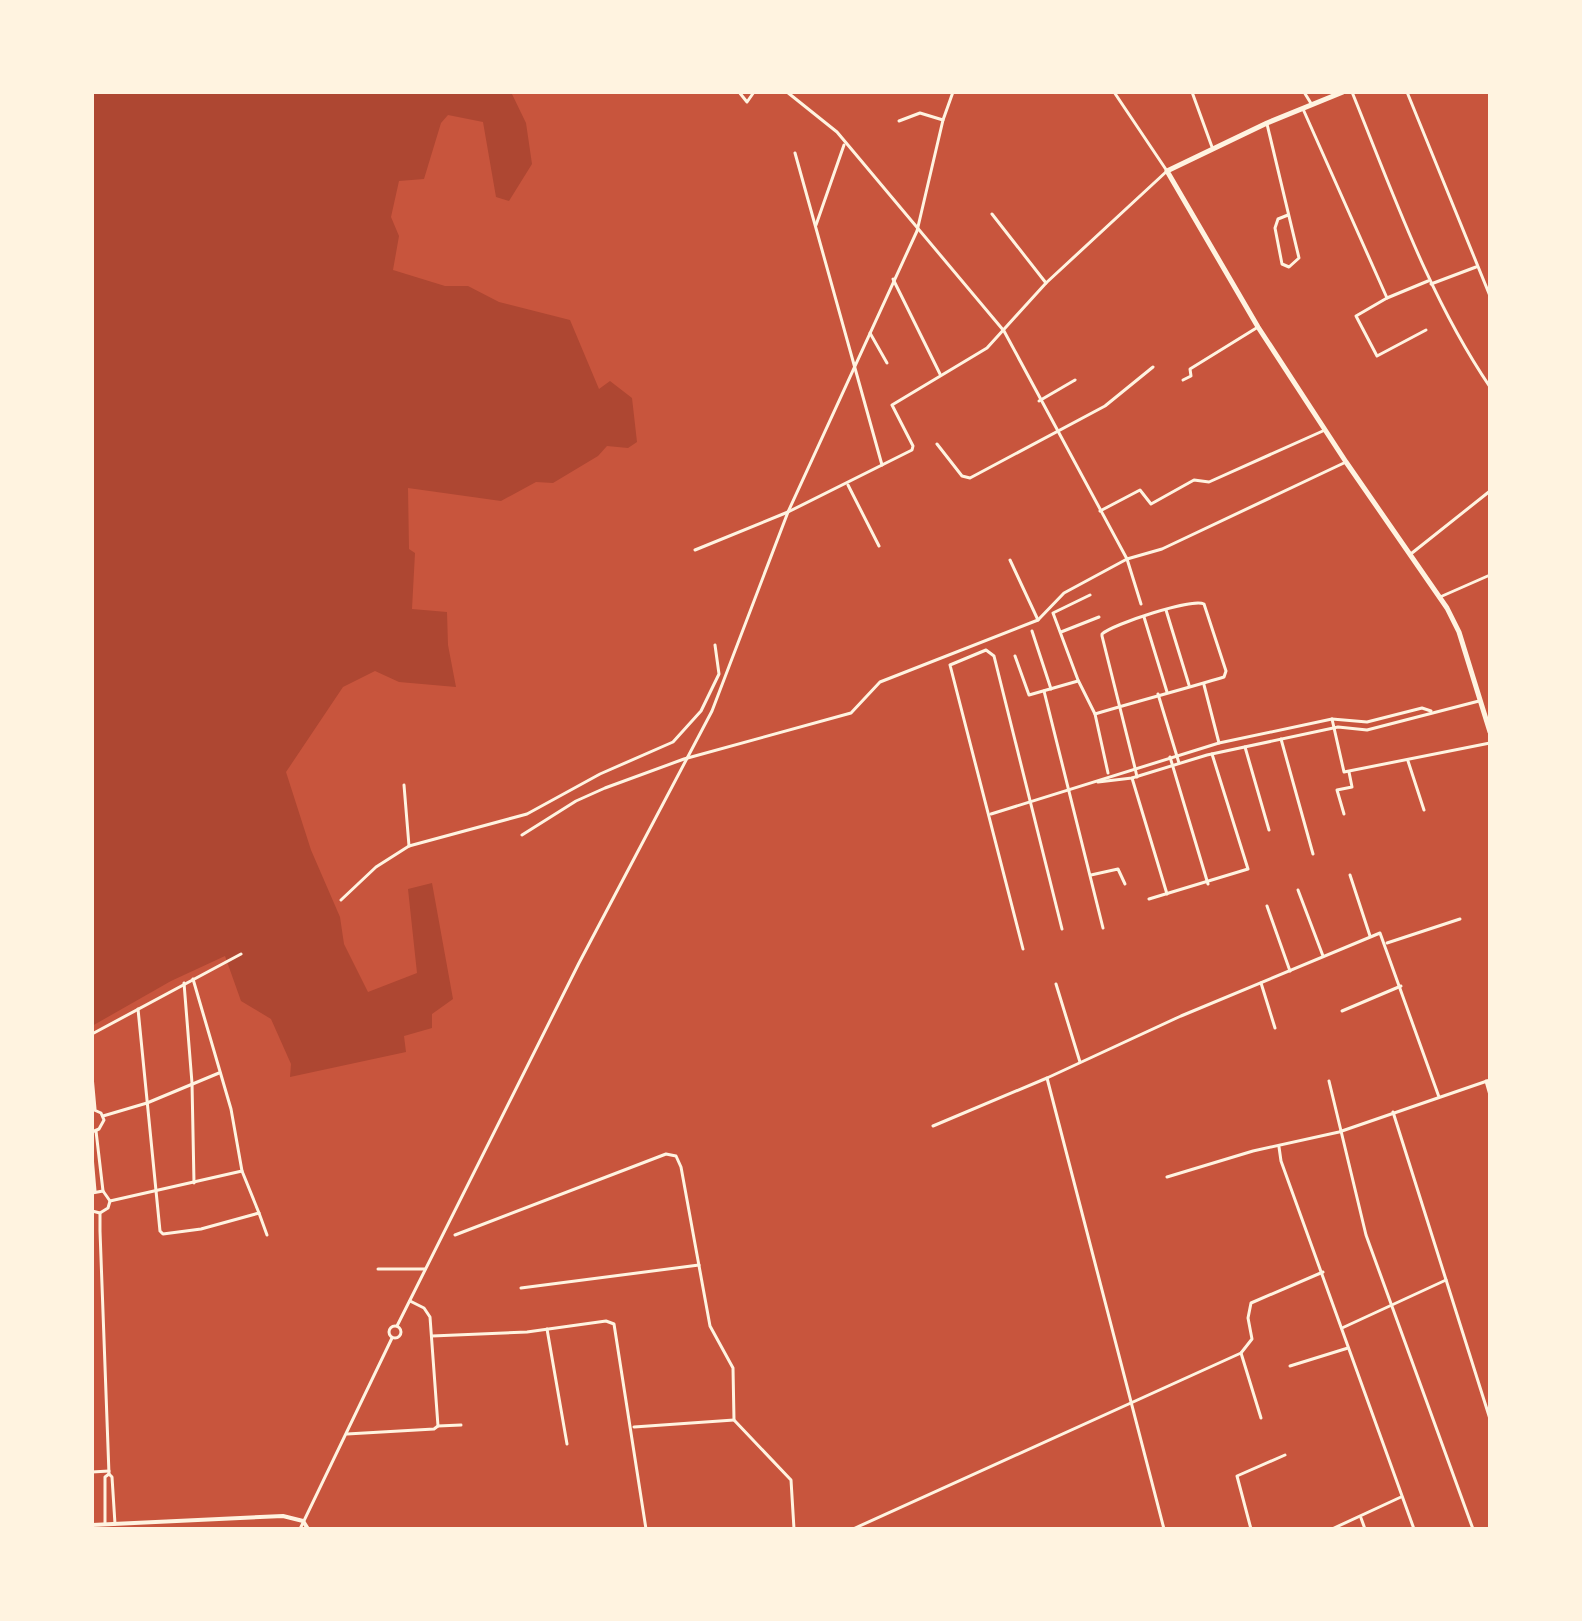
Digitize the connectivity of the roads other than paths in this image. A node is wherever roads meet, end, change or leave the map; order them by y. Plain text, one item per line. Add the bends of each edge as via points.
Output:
1 (739, 92) edge
2 (754, 92) edge
3 (787, 92) edge
4 (953, 92) edge
5 (1114, 92) edge
6 (1192, 92) edge
7 (1304, 92) edge
8 (1343, 92) edge
9 (1352, 92) edge
10 (1407, 92) edge
11 (1312, 105) junction
12 (1303, 108) junction
13 (943, 120) junction
14 (899, 121) dead end
15 (1267, 123) junction
16 (845, 144) junction
17 (1212, 147) junction
18 (795, 153) dead end
19 (1167, 171) junction
20 (992, 214) dead end
21 (1288, 215) junction
22 (816, 225) junction
23 (917, 231) junction
24 (1476, 266) junction
25 (893, 279) junction
26 (1046, 283) junction
27 (1430, 283) junction
28 (1490, 296) edge
29 (1387, 298) junction
30 (1258, 327) junction
31 (1426, 330) dead end
32 (1004, 331) junction
33 (870, 333) junction
34 (887, 363) dead end
35 (1153, 367) dead end
36 (856, 368) junction
37 (940, 374) junction
38 (1075, 380) dead end
39 (1183, 380) dead end
40 (1490, 387) edge
41 (1039, 401) junction
42 (1325, 430) junction
43 (1055, 432) junction
44 (937, 444) dead end
45 (1346, 462) junction
46 (883, 467) junction
47 (848, 485) junction
48 (1490, 491) edge
49 (788, 512) junction
50 (1099, 512) junction
51 (879, 546) dead end
52 (695, 550) dead end
53 (1411, 554) junction
54 (1127, 559) junction
55 (1010, 560) dead end
56 (1490, 575) edge
57 (1090, 595) dead end
58 (1440, 597) junction
59 (1141, 604) dead end
60 (1166, 610) junction
61 (1099, 617) dead end
62 (1144, 617) junction
63 (1038, 620) junction
64 (1032, 631) dead end
65 (1061, 632) junction
66 (715, 645) dead end
67 (1015, 656) dead end
68 (1078, 680) junction
69 (1204, 683) junction
70 (1189, 685) junction
71 (1051, 689) junction
72 (1044, 691) junction
73 (1167, 692) junction
74 (1158, 694) junction
75 (1481, 701) junction
76 (1120, 707) junction
77 (1431, 711) junction
78 (1095, 714) junction
79 (1332, 719) junction
80 (1335, 728) junction
81 (1490, 732) edge
82 (1247, 737) junction
83 (1281, 739) junction
84 (1219, 743) junction
85 (1490, 743) edge
86 (1247, 746) junction
87 (1212, 754) junction
88 (1177, 755) junction
89 (1170, 757) junction
90 (684, 759) junction
91 (1408, 761) junction
92 (1179, 763) junction
93 (1172, 766) junction
94 (1135, 768) junction
95 (1349, 772) junction
96 (1108, 775) junction
97 (1135, 778) junction
98 (1098, 782) junction
99 (1110, 783) junction
100 (404, 785) dead end
101 (1071, 791) junction
102 (1032, 802) junction
103 (1424, 810) dead end
104 (990, 814) junction
105 (1344, 814) dead end
106 (1269, 830) dead end
107 (522, 835) dead end
108 (409, 846) junction
109 (1313, 854) dead end
110 (1091, 875) junction
111 (1350, 875) dead end
112 (1125, 884) dead end
113 (1209, 884) junction
114 (1298, 890) dead end
115 (1167, 895) junction
116 (1149, 899) dead end
117 (341, 900) dead end
118 (1267, 906) dead end
119 (1460, 919) dead end
120 (1103, 928) dead end
121 (1062, 929) dead end
122 (1370, 936) junction
123 (1387, 943) junction
124 (1023, 949) dead end
125 (241, 954) dead end
126 (1323, 956) junction
127 (1290, 971) junction
128 (193, 979) junction
129 (184, 983) junction
130 (1261, 983) junction
131 (1056, 984) dead end
132 (1401, 986) junction
133 (138, 1009) junction
134 (1342, 1011) dead end
135 (1275, 1028) dead end
136 (92, 1034) edge
137 (1080, 1062) junction
138 (221, 1073) junction
139 (92, 1076) edge
140 (1049, 1077) junction
141 (1329, 1081) dead end
142 (1488, 1081) edge
143 (192, 1083) junction
144 (1490, 1095) edge
145 (1439, 1097) junction
146 (147, 1103) junction
147 (94, 1109) edge
148 (1393, 1112) junction
149 (103, 1116) junction
150 (933, 1126) dead end
151 (94, 1131) edge
152 (1339, 1132) junction
153 (1279, 1147) junction
154 (92, 1156) edge
155 (242, 1171) junction
156 (1167, 1177) dead end
157 (194, 1183) junction
158 (103, 1191) junction
159 (94, 1192) edge
160 (154, 1193) junction
161 (110, 1201) junction
162 (92, 1211) edge
163 (100, 1213) junction
164 (259, 1213) junction
165 (267, 1235) dead end
166 (455, 1235) dead end
167 (699, 1265) junction
168 (378, 1269) dead end
169 (425, 1269) junction
170 (1323, 1272) junction
171 (1446, 1280) junction
172 (521, 1288) dead end
173 (410, 1301) junction
174 (1391, 1306) junction
175 (397, 1326) junction
176 (1342, 1328) junction
177 (547, 1329) junction
178 (432, 1336) junction
179 (392, 1338) junction
180 (1349, 1348) junction
181 (1241, 1353) junction
182 (1290, 1366) dead end
183 (1490, 1387) edge
184 (1481, 1391) junction
185 (1134, 1402) junction
186 (1261, 1418) dead end
187 (1490, 1419) edge
188 (734, 1420) junction
189 (461, 1425) dead end
190 (438, 1426) junction
191 (632, 1428) junction
192 (347, 1434) junction
193 (567, 1444) dead end
194 (1285, 1455) dead end
195 (92, 1472) edge
196 (109, 1472) junction
197 (1402, 1496) junction
198 (1361, 1517) junction
199 (303, 1521) junction
200 (115, 1524) junction
201 (92, 1525) edge
202 (105, 1525) junction
203 (300, 1529) edge
204 (308, 1529) edge
205 (646, 1529) edge
206 (794, 1529) edge
207 (854, 1529) edge
208 (1164, 1529) edge
209 (1251, 1529) edge
210 (1332, 1529) edge
211 (1365, 1529) edge
212 (1414, 1529) edge
213 (1473, 1529) edge

1 - 2 street via 747,102
3 - 16 street
4 - 13 street
5 - 19 street
6 - 17 street
7 - 11 street
8 - 11 main road
9 - 27 street
10 - 24 street
11 - 12 main road
12 - 15 main road
12 - 29 street
13 - 14 street via 920,113
13 - 23 street
15 - 17 main road
15 - 21 street
16 - 22 street
16 - 23 street
17 - 19 main road
18 - 22 street
19 - 26 street
19 - 30 main road
20 - 26 street
21 - 21 street via 1278,219 1275,228 1282,264 1289,267 1299,258
22 - 36 street
23 - 25 street
23 - 32 street
24 - 27 street
24 - 28 street
25 - 33 street
25 - 37 street
26 - 32 street
27 - 29 street
27 - 40 street via 1461,346
29 - 31 street via 1356,316 1377,356
30 - 39 street via 1190,369 1191,376
30 - 42 main road
32 - 37 street via 987,348
32 - 41 street
33 - 34 street
33 - 36 street
35 - 43 street via 1108,405
36 - 46 street
36 - 49 street
37 - 46 street via 892,405 914,447
38 - 41 street
41 - 43 street
42 - 45 main road
42 - 50 street via 1209,482 1194,480 1151,504 1140,490
43 - 44 street via 967,479
43 - 50 street
45 - 53 main road
45 - 54 street via 1162,549
46 - 47 street
47 - 49 street
47 - 51 street
48 - 53 street
49 - 52 street
49 - 90 street via 712,711
50 - 54 street
53 - 58 main road
54 - 59 street
54 - 63 street via 1064,593
55 - 63 street
56 - 58 street
57 - 65 street via 1054,610
58 - 75 main road via 1459,632
60 - 62 street
60 - 69 street via 1204,604 1226,671 1224,677
60 - 70 street
61 - 65 street
62 - 73 street
62 - 76 street via 1102,634
63 - 90 street via 880,682 851,713
64 - 71 street
65 - 68 street
66 - 108 street via 719,674 701,711 673,742 527,814
67 - 72 street via 1028,694
68 - 71 street
68 - 78 street
69 - 70 street
69 - 84 street
70 - 73 street
71 - 72 street
72 - 101 street
73 - 74 street
74 - 76 street
74 - 88 street
75 - 77 street
75 - 81 main road
76 - 78 street
76 - 94 street
77 - 79 street via 1422,708 1360,723
77 - 80 street via 1367,730
78 - 96 street
79 - 80 street
79 - 82 street
80 - 83 street
80 - 95 street via 1344,772
82 - 84 street
82 - 86 street
83 - 86 street
83 - 109 street
84 - 88 street
85 - 91 street
86 - 87 street
86 - 106 street
87 - 92 street
87 - 113 street via 1248,869
88 - 89 street
88 - 92 street
89 - 93 street
89 - 94 street
90 - 107 street via 576,801
90 - 169 street
91 - 95 street
91 - 103 street
92 - 93 street
93 - 97 street
93 - 113 street
94 - 96 street
94 - 97 street
95 - 105 street via 1352,787 1337,790
96 - 98 street
96 - 99 street
97 - 99 street
97 - 115 street
98 - 99 street
98 - 101 street
100 - 108 street
101 - 102 street
101 - 110 street
102 - 104 street
102 - 104 street via 994,656 986,650 950,665
102 - 121 street
104 - 124 street
108 - 117 street via 376,867
110 - 112 street via 1118,869
110 - 120 street
111 - 122 street
113 - 115 street
114 - 126 street
115 - 116 street
118 - 127 street
119 - 123 street
122 - 123 street via 1380,933
122 - 126 street
123 - 132 street
125 - 128 street
126 - 127 street
127 - 130 street
128 - 129 street
128 - 138 street
129 - 133 street
129 - 143 street
130 - 135 street
130 - 137 street
131 - 137 street
132 - 134 street
132 - 145 street
133 - 136 street
133 - 146 street
137 - 140 street
138 - 143 street
138 - 155 street
139 - 147 street
140 - 150 street
140 - 185 street
141 - 152 street
142 - 144 street
142 - 145 street
143 - 146 street
143 - 157 street
145 - 148 street
146 - 149 street
146 - 160 street
147 - 149 street
148 - 152 street
148 - 171 street
149 - 151 street
151 - 158 street
152 - 153 street
152 - 174 street
153 - 156 street
153 - 170 street
154 - 159 street
155 - 157 street
155 - 164 street
157 - 160 street
158 - 159 street
158 - 161 street
160 - 161 street
160 - 164 street via 163,1234
161 - 163 street
162 - 163 street
163 - 196 street
164 - 165 street
166 - 167 street via 670,1154 681,1167
167 - 172 street
167 - 188 street via 710,1326 733,1368
168 - 169 street
169 - 173 street
170 - 176 street
170 - 181 street via 1251,1303 1252,1339
171 - 174 street
171 - 184 street
173 - 175 street
173 - 178 street via 428,1312
174 - 176 street
174 - 213 street
175 - 179 street via 401,1334
175 - 179 street via 388,1330
176 - 180 street
177 - 178 street
177 - 191 street via 614,1324
177 - 193 street
178 - 190 street
179 - 192 street
180 - 182 street
180 - 197 street
181 - 185 street
181 - 186 street
183 - 184 street
184 - 187 street
185 - 207 street
185 - 208 street
188 - 191 street
188 - 206 street via 791,1480
189 - 190 street
190 - 192 street
191 - 205 street
192 - 199 street
194 - 209 street via 1237,1476
195 - 196 street
196 - 200 street
196 - 202 street
197 - 198 street
197 - 212 street
198 - 210 street
198 - 211 street
199 - 200 street via 283,1516
199 - 203 street
199 - 204 street
200 - 202 street
201 - 202 street

